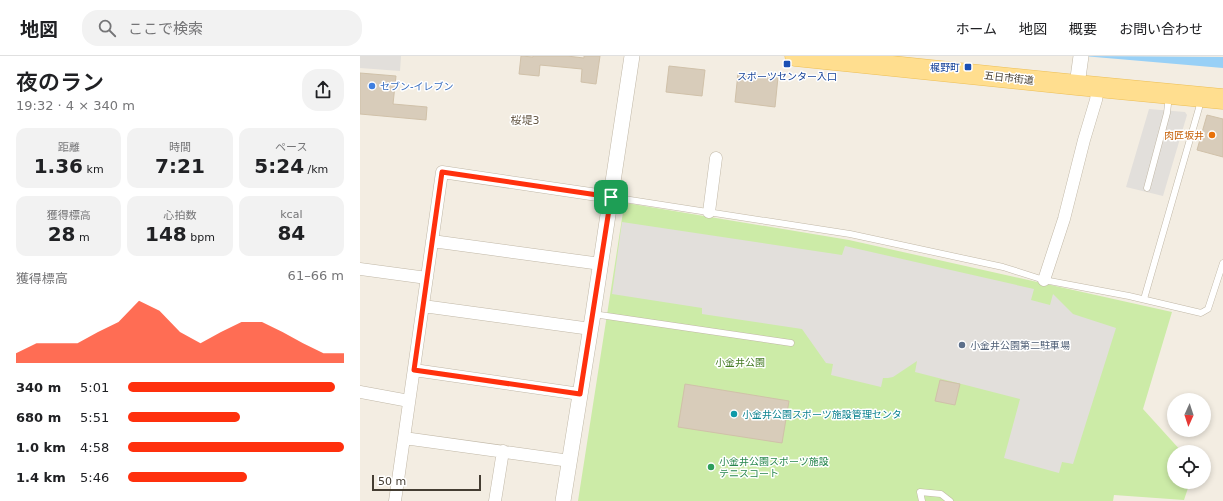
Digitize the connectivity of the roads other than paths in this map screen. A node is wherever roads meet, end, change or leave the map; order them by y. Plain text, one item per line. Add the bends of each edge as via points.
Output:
1 (632, 56) edge
2 (795, 56) edge
3 (1080, 59) edge
4 (1077, 85) junction
5 (1098, 87) junction
6 (1169, 94) junction
7 (1200, 97) junction
8 (1223, 99) edge
9 (716, 158) dead end
10 (1147, 188) dead end
11 (611, 197) junction
12 (709, 212) junction
13 (432, 241) junction
14 (1223, 263) edge
15 (601, 264) junction
16 (360, 269) edge
17 (427, 278) junction
18 (1044, 280) junction
19 (1220, 282) edge
20 (1144, 299) junction
21 (423, 306) junction
22 (593, 314) junction
23 (591, 329) junction
24 (791, 343) dead end
25 (414, 370) junction
26 (360, 392) edge
27 (580, 394) junction
28 (409, 401) junction
29 (404, 438) junction
30 (503, 451) junction
31 (570, 461) junction
32 (395, 501) edge
33 (495, 501) edge
34 (563, 501) edge
35 (922, 501) edge
36 (950, 501) edge

1 - 11 street
2 - 4 main road, 五日市街道
3 - 4 street
4 - 5 main road, 五日市街道
5 - 6 main road, 五日市街道
5 - 18 street via 1064,219
6 - 7 main road, 五日市街道
6 - 10 lane via 1167,113
7 - 8 main road, 五日市街道
7 - 20 lane
9 - 12 street
11 - 12 lane
11 - 13 street via 442,172
11 - 15 street
12 - 18 lane via 850,234 1003,268
13 - 15 street
13 - 17 street
14 - 19 lane
15 - 22 street
16 - 17 street
17 - 21 street
18 - 20 lane
19 - 20 lane via 1208,309 1201,313
21 - 23 street
21 - 25 street
22 - 23 street
22 - 24 lane
23 - 27 street
25 - 27 street
25 - 28 street
26 - 28 street
27 - 31 street
28 - 29 street
29 - 30 street
29 - 32 street
30 - 31 street
30 - 33 street
31 - 34 street
35 - 36 lane via 920,492 941,494

